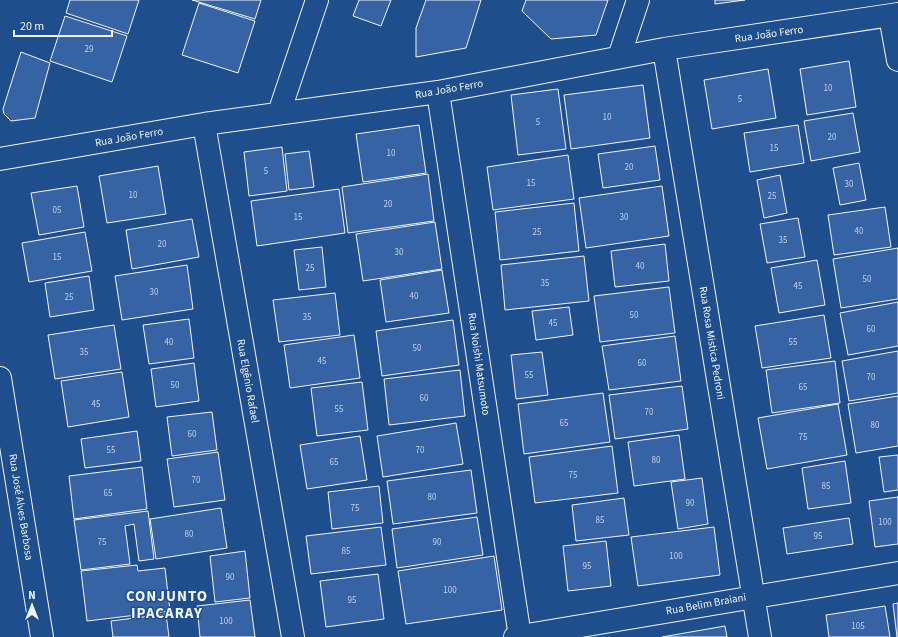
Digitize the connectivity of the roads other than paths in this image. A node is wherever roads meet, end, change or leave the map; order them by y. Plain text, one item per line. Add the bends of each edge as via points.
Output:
1 (317, 0) edge
2 (638, 0) edge
3 (894, 15) edge
4 (664, 49) junction
5 (619, 57) junction
6 (898, 60) edge
7 (438, 92) junction
8 (279, 113) junction
9 (204, 124) junction
10 (0, 159) edge
11 (0, 378) edge
12 (898, 573) edge
13 (753, 596) junction
14 (42, 637) edge
15 (293, 637) edge
16 (518, 637) edge
17 (760, 637) edge

1 - 8 street
2 - 5 street
3 - 4 street, Rua João Ferro
3 - 6 street
4 - 5 street, Rua João Ferro
4 - 13 street, Rua Rosa Mistica Pedroni
5 - 7 street, Rua João Ferro
7 - 8 street, Rua João Ferro
7 - 16 street, Rua Noishi Matsumoto
8 - 9 street, Rua João Ferro
9 - 10 street, Rua João Ferro
9 - 15 street, Rua Elgênio Rafael
11 - 14 street, Rua José Alves Barbosa
12 - 13 street, Rua Belim Braiani
13 - 16 street, Rua Belim Braiani
13 - 17 street, Rua Rosa Mistica Pedroni

